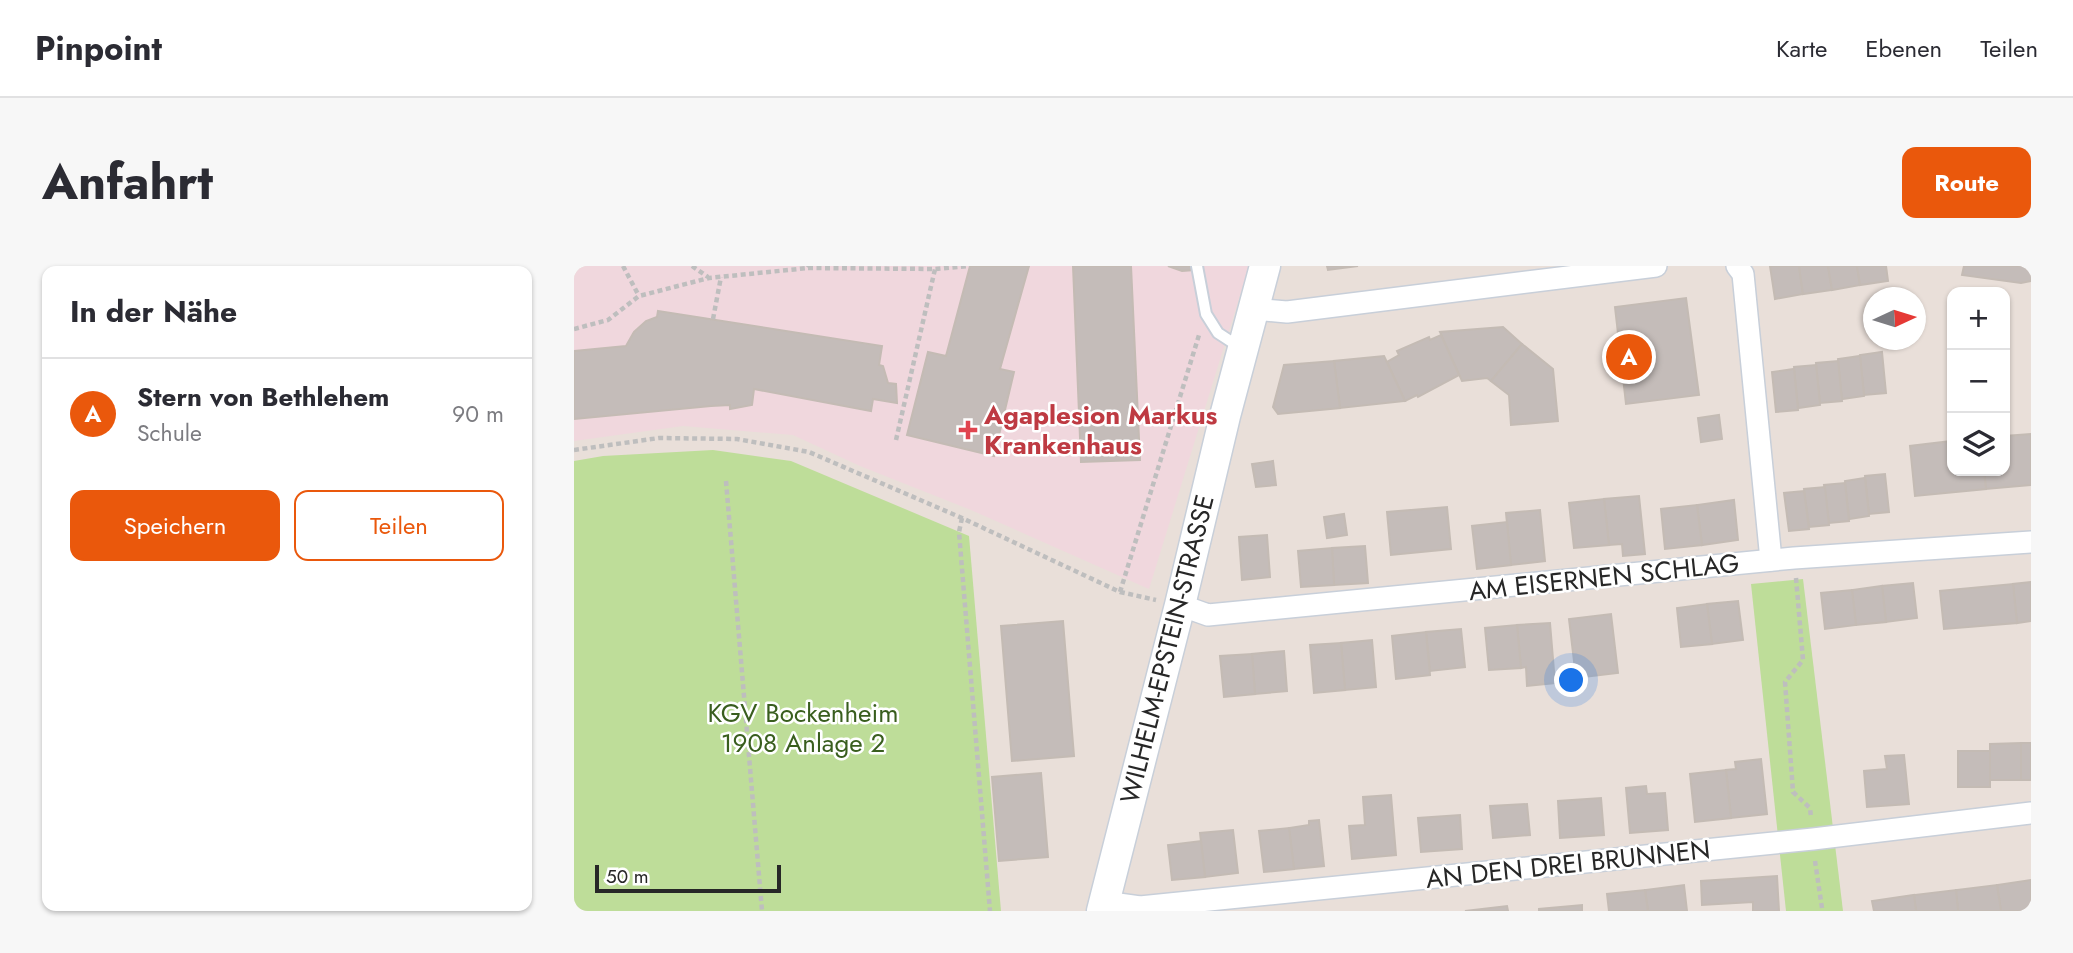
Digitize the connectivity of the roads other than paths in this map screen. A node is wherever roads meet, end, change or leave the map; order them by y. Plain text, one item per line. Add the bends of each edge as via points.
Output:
1 (1197, 266) edge
2 (1265, 266) edge
3 (1656, 266) edge
4 (1737, 266) edge
5 (1254, 309) junction
6 (1244, 350) junction
7 (2031, 542) edge
8 (1771, 560) junction
9 (1180, 606) junction
10 (2031, 813) edge
11 (1103, 906) edge

1 - 6 lane via 1206,314 1218,333
2 - 5 main road, WILHELM-EPSTEIN-STRASSE
3 - 5 street via 1287,312
4 - 8 street via 1742,274
5 - 6 main road, WILHELM-EPSTEIN-STRASSE
6 - 9 main road, WILHELM-EPSTEIN-STRASSE
7 - 8 street, AM EISERNEN SCHLAG
8 - 9 street, AM EISERNEN SCHLAG via 1208,615
9 - 11 main road, WILHELM-EPSTEIN-STRASSE
10 - 11 street, AN DEN DREI BRUNNEN via 1140,907

